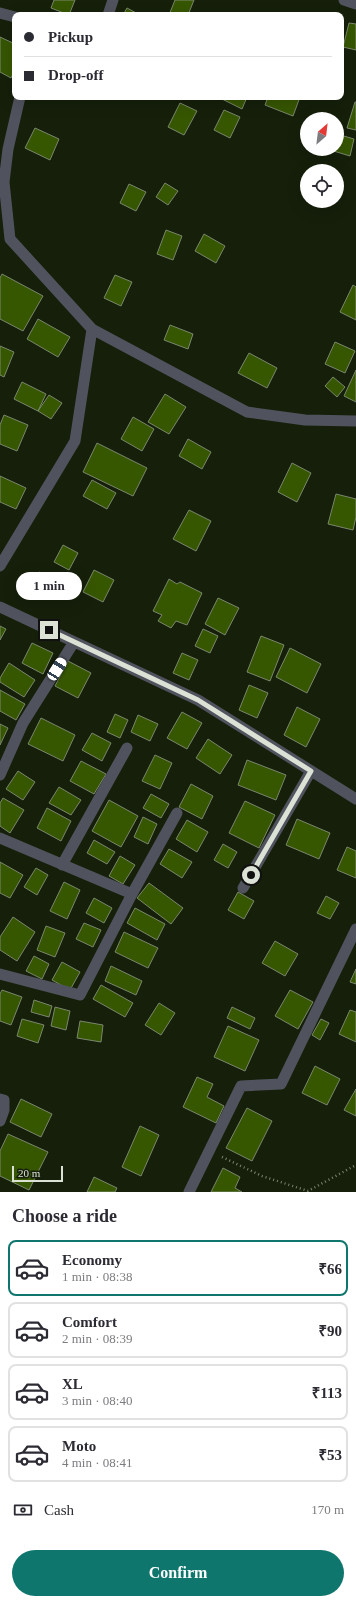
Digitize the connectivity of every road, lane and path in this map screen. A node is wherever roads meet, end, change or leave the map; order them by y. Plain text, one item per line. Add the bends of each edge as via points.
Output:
1 (113, 0) edge
2 (344, 0) edge
3 (356, 4) edge
4 (109, 12) edge
5 (0, 14) edge
6 (12, 16) edge
7 (19, 100) edge
8 (5, 237) edge
9 (92, 329) junction
10 (356, 421) edge
11 (0, 566) edge
12 (0, 607) edge
13 (74, 642) junction
14 (127, 748) dead end
15 (311, 771) junction
16 (0, 775) edge
17 (356, 799) edge
18 (177, 813) dead end
19 (0, 838) edge
20 (62, 865) junction
21 (243, 888) dead end
22 (132, 894) junction
23 (356, 929) edge
24 (0, 974) edge
25 (0, 1099) edge
26 (0, 1121) edge
27 (209, 1151) junction
28 (356, 1165) edge
29 (189, 1192) edge

1 - 4 street
2 - 3 street
5 - 6 street
7 - 8 street via 8,149 4,182
8 - 9 street
9 - 10 street via 247,412 305,420
9 - 11 street via 75,441
12 - 13 street
13 - 15 street via 198,700
13 - 16 street via 23,723
14 - 20 street
15 - 17 street
15 - 21 street
18 - 22 street
19 - 20 street
20 - 22 street
22 - 24 street via 80,995
23 - 27 street via 281,1084 241,1086
25 - 26 street via 4,1100 4,1110
27 - 28 path via 262,1176 308,1191
27 - 29 street

